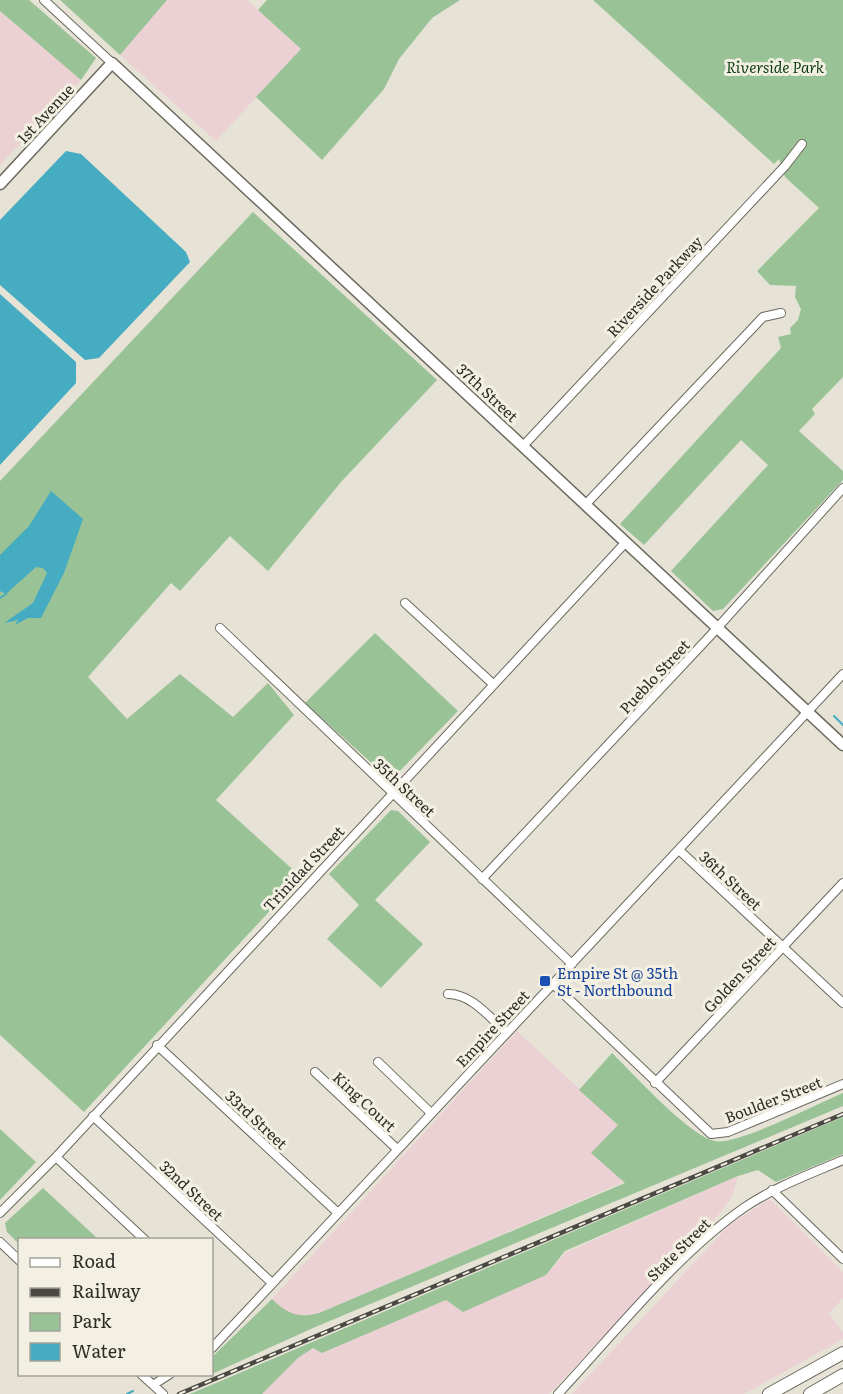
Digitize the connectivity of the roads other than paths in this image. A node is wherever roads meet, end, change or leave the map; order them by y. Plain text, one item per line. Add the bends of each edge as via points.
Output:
1 (44, 0) edge
2 (112, 63) junction
3 (802, 144) dead end
4 (0, 184) edge
5 (781, 312) dead end
6 (524, 446) junction
7 (843, 488) edge
8 (586, 504) junction
9 (626, 542) junction
10 (405, 603) dead end
11 (220, 628) dead end
12 (717, 628) junction
13 (843, 674) edge
14 (493, 684) junction
15 (807, 712) junction
16 (843, 745) edge
17 (391, 793) junction
18 (680, 850) junction
19 (482, 879) junction
20 (843, 883) edge
21 (782, 948) junction
22 (572, 964) junction
23 (553, 984) junction
24 (448, 994) dead end
25 (843, 1003) edge
26 (506, 1032) junction
27 (157, 1045) junction
28 (378, 1062) dead end
29 (315, 1072) dead end
30 (655, 1083) junction
31 (843, 1084) edge
32 (431, 1113) junction
33 (93, 1116) junction
34 (397, 1149) junction
35 (56, 1157) junction
36 (843, 1160) edge
37 (772, 1190) junction
38 (0, 1213) edge
39 (338, 1213) junction
40 (144, 1238) edge
41 (0, 1242) edge
42 (18, 1259) edge
43 (843, 1259) edge
44 (272, 1283) junction
45 (213, 1347) edge
46 (843, 1353) edge
47 (843, 1375) edge
48 (143, 1376) edge
49 (167, 1376) edge
50 (153, 1385) junction
51 (163, 1394) edge
52 (558, 1394) edge
53 (769, 1394) edge
54 (810, 1394) edge

1 - 2 street
2 - 4 main road, 1st Avenue
2 - 6 main road, 37th Street
3 - 6 street, Riverside Parkway
5 - 8 street via 763,317
6 - 8 main road, 37th Street
7 - 12 street, Pueblo Street
8 - 9 main road, 37th Street
9 - 12 main road, 37th Street
9 - 14 street, Trinidad Street
10 - 14 street
11 - 17 street, 35th Street
12 - 15 main road, 37th Street
12 - 19 street, Pueblo Street
13 - 15 street, Empire Street
14 - 17 street, Trinidad Street
15 - 16 main road, 37th Street
15 - 18 street, Empire Street
17 - 19 street, 35th Street
17 - 27 street, Trinidad Street
18 - 21 street, 36th Street
18 - 22 street, Empire Street
19 - 22 street, 35th Street
20 - 21 street, Golden Street
21 - 25 street, 36th Street
21 - 30 street, Golden Street
22 - 23 street, Empire Street
23 - 26 street, Empire Street
23 - 30 street
24 - 26 street via 458,994 475,1004
26 - 32 street, Empire Street
27 - 33 street, Trinidad Street
27 - 39 street, 33rd Street
28 - 32 street
29 - 34 street, King Court
30 - 31 street, Boulder Street via 711,1134 728,1132
32 - 34 street, Empire Street
33 - 35 street, Trinidad Street
33 - 44 street, 32nd Street
34 - 39 street, Empire Street
35 - 38 street, Trinidad Street
35 - 40 street
36 - 37 street, State Street
37 - 43 street
37 - 52 street, State Street via 690,1252
39 - 44 street, Empire Street
41 - 42 street
44 - 45 street, Empire Street
46 - 53 highway
47 - 54 highway
48 - 50 street
49 - 50 street
50 - 51 street

